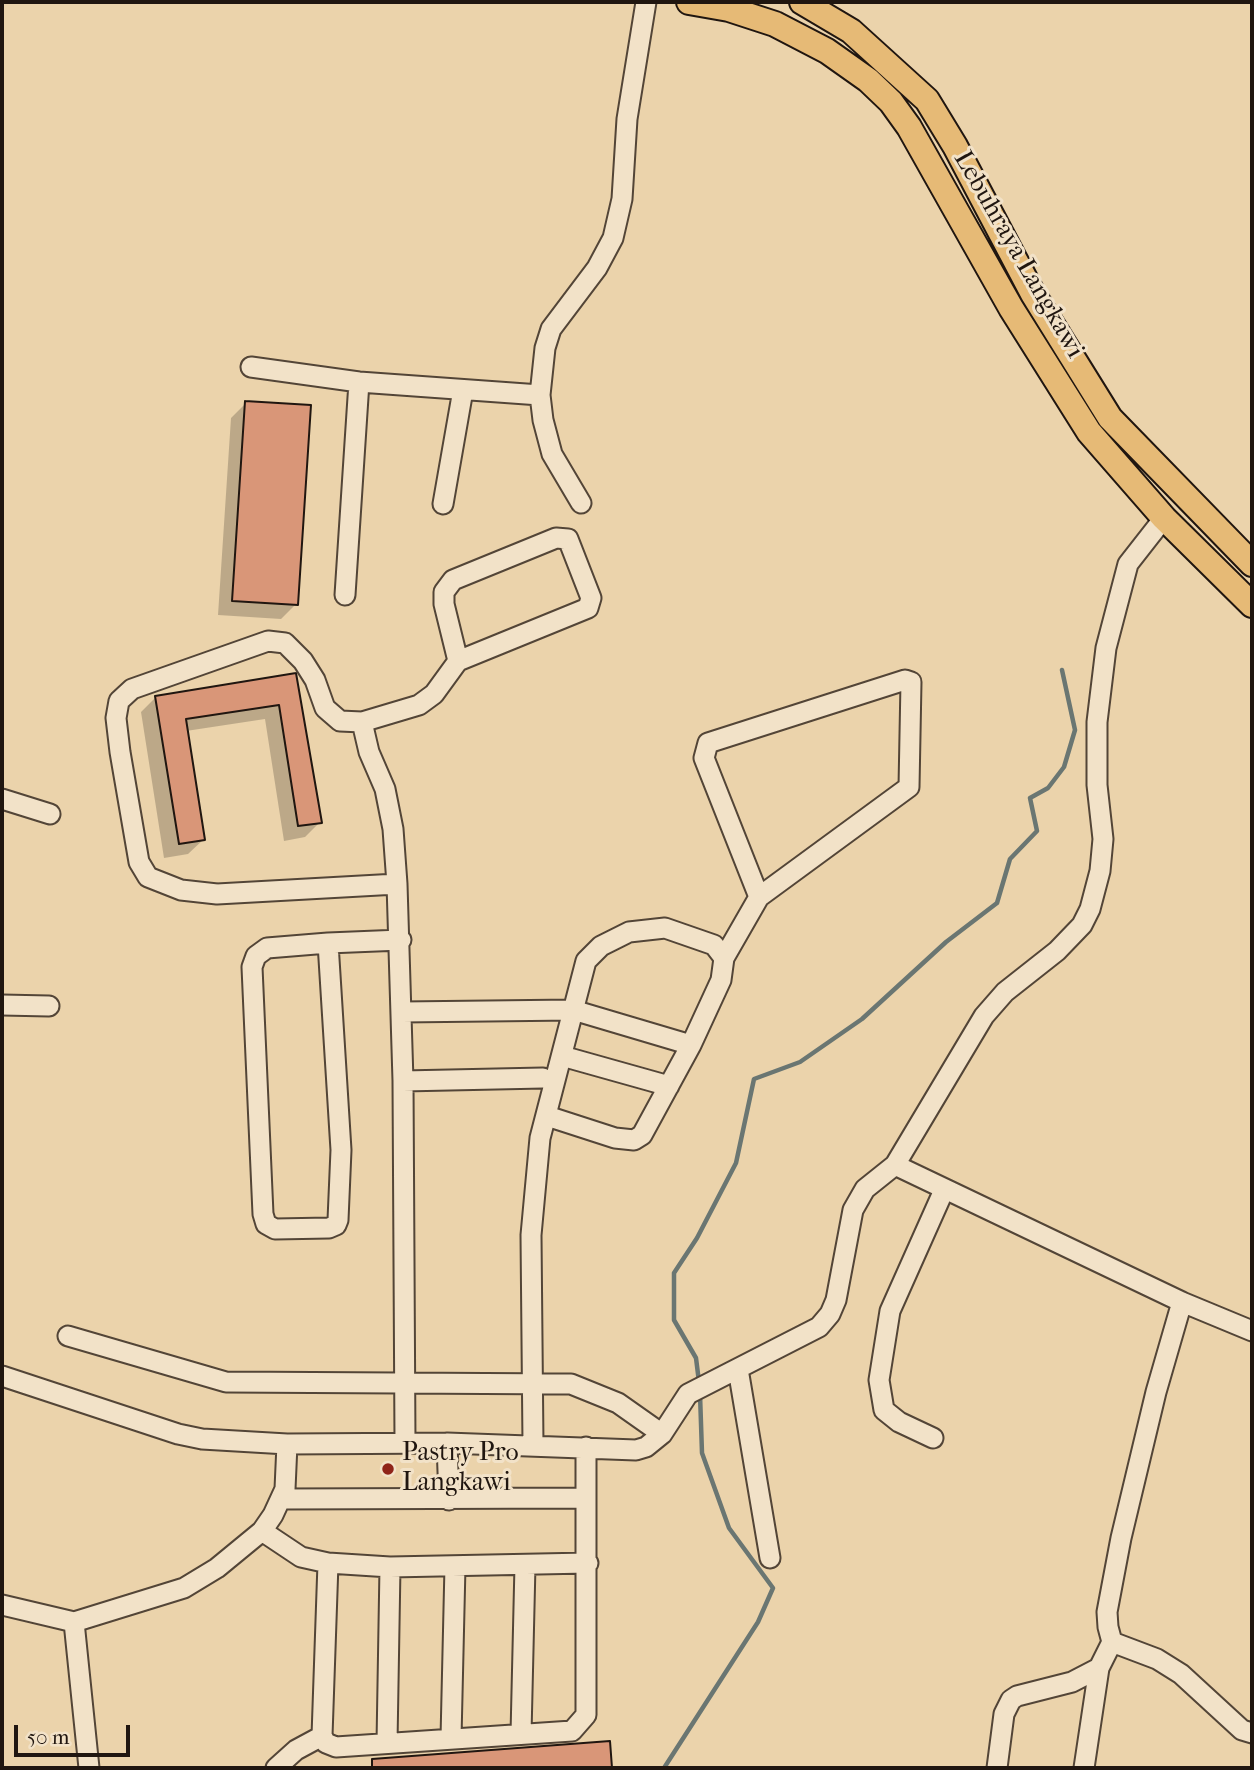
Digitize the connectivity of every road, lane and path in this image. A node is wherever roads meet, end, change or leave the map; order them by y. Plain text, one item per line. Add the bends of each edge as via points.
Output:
1 (646, 2) edge
2 (689, 2) edge
3 (802, 2) edge
4 (1033, 294) junction
5 (1011, 308) junction
6 (251, 367) dead end
7 (359, 382) junction
8 (463, 390) junction
9 (540, 396) junction
10 (581, 503) dead end
11 (443, 504) dead end
12 (1164, 518) junction
13 (1252, 564) edge
14 (345, 595) dead end
15 (1252, 606) edge
16 (458, 661) junction
17 (362, 722) junction
18 (2, 799) edge
19 (50, 814) dead end
20 (397, 884) junction
21 (759, 897) junction
22 (401, 940) junction
23 (328, 943) junction
24 (724, 958) junction
25 (2, 1005) edge
26 (49, 1006) dead end
27 (573, 1010) junction
28 (402, 1012) junction
29 (691, 1045) junction
30 (562, 1056) junction
31 (543, 1078) dead end
32 (403, 1081) junction
33 (669, 1086) junction
34 (547, 1116) junction
35 (895, 1165) junction
36 (944, 1190) junction
37 (1182, 1302) junction
38 (1252, 1331) edge
39 (68, 1336) dead end
40 (738, 1369) junction
41 (2, 1376) edge
42 (532, 1382) junction
43 (406, 1383) junction
44 (662, 1434) junction
45 (933, 1438) dead end
46 (405, 1442) junction
47 (447, 1443) junction
48 (286, 1444) junction
49 (533, 1445) junction
50 (586, 1447) junction
51 (585, 1497) junction
52 (282, 1499) junction
53 (449, 1500) junction
54 (262, 1531) junction
55 (770, 1558) dead end
56 (328, 1563) junction
57 (588, 1563) junction
58 (525, 1565) junction
59 (455, 1566) junction
60 (390, 1567) junction
61 (2, 1605) edge
62 (74, 1622) junction
63 (1112, 1642) junction
64 (1099, 1668) junction
65 (1252, 1733) edge
66 (522, 1734) junction
67 (322, 1736) junction
68 (451, 1738) junction
69 (387, 1743) junction
70 (89, 1768) edge
71 (276, 1768) edge
72 (996, 1768) edge
73 (1084, 1768) edge

1 - 9 street via 627,120 622,199 613,238 597,268 551,329
2 - 5 main road, Lebuhraya Langkawi via 775,24 828,51 884,94 909,127
3 - 4 main road, Lebuhraya Langkawi via 851,31 927,100
4 - 5 main road
4 - 13 main road, Lebuhraya Langkawi via 1110,418
5 - 12 main road, Lebuhraya Langkawi via 1089,432
6 - 7 street
7 - 8 street
7 - 14 street
8 - 9 street
8 - 11 street
9 - 10 street via 552,454
12 - 15 main road, Lebuhraya Langkawi
12 - 35 street via 1128,564 1106,648 1097,722 1103,839 1090,909 1082,925 1057,951 1005,992 984,1016
16 - 16 street via 444,604 444,592 453,580 556,538 568,539 591,598 588,608
16 - 17 street via 434,694 419,705
17 - 20 street via 385,789
17 - 20 street via 340,721 325,708 303,660 285,643 268,641 132,689 119,701 116,718 139,862 148,877 181,890 217,894
18 - 19 street
20 - 22 street
21 - 21 street via 909,787 911,682 905,680 708,743 704,758
21 - 24 street
22 - 23 street
22 - 28 street
23 - 23 street via 267,948 256,956 252,967 262,1214 265,1224 275,1229 329,1228 338,1220 341,1150
24 - 27 street via 714,945 666,928 629,932 601,946 586,961
24 - 29 street via 721,980
25 - 26 street
27 - 28 street
27 - 29 street
27 - 30 street
28 - 32 street
29 - 33 street
30 - 33 street
30 - 34 street
31 - 32 street
32 - 43 street
33 - 34 street via 647,1128 634,1140
34 - 42 street via 540,1138 531,1235
35 - 36 street
35 - 40 street via 865,1189 853,1210 830,1314 819,1327
36 - 37 street
36 - 45 street via 890,1311 879,1380 884,1410
37 - 38 street
37 - 63 street via 1121,1538 1107,1612
39 - 43 street via 215,1381
40 - 44 street via 688,1394
40 - 55 street
41 - 48 street via 178,1434
42 - 43 street
42 - 44 street via 587,1388
42 - 49 street
43 - 46 street
44 - 50 street via 636,1450
46 - 47 street
46 - 48 street
47 - 49 street
47 - 53 street
48 - 52 street
49 - 50 street
50 - 51 street
51 - 53 street
51 - 57 street
52 - 53 street
52 - 54 street
54 - 56 street via 301,1557
54 - 62 street via 184,1588
56 - 60 street
56 - 67 street
57 - 58 street
57 - 66 street via 586,1715 572,1731
58 - 59 street
58 - 66 street
59 - 60 street
59 - 68 street
60 - 69 street
61 - 62 street
62 - 70 street
63 - 64 street
63 - 65 street via 1157,1659 1181,1674 1242,1730
64 - 72 street via 1072,1682 1011,1700 1004,1714
64 - 73 street
66 - 68 street
67 - 69 street via 326,1744 336,1747
67 - 71 street
68 - 69 street

